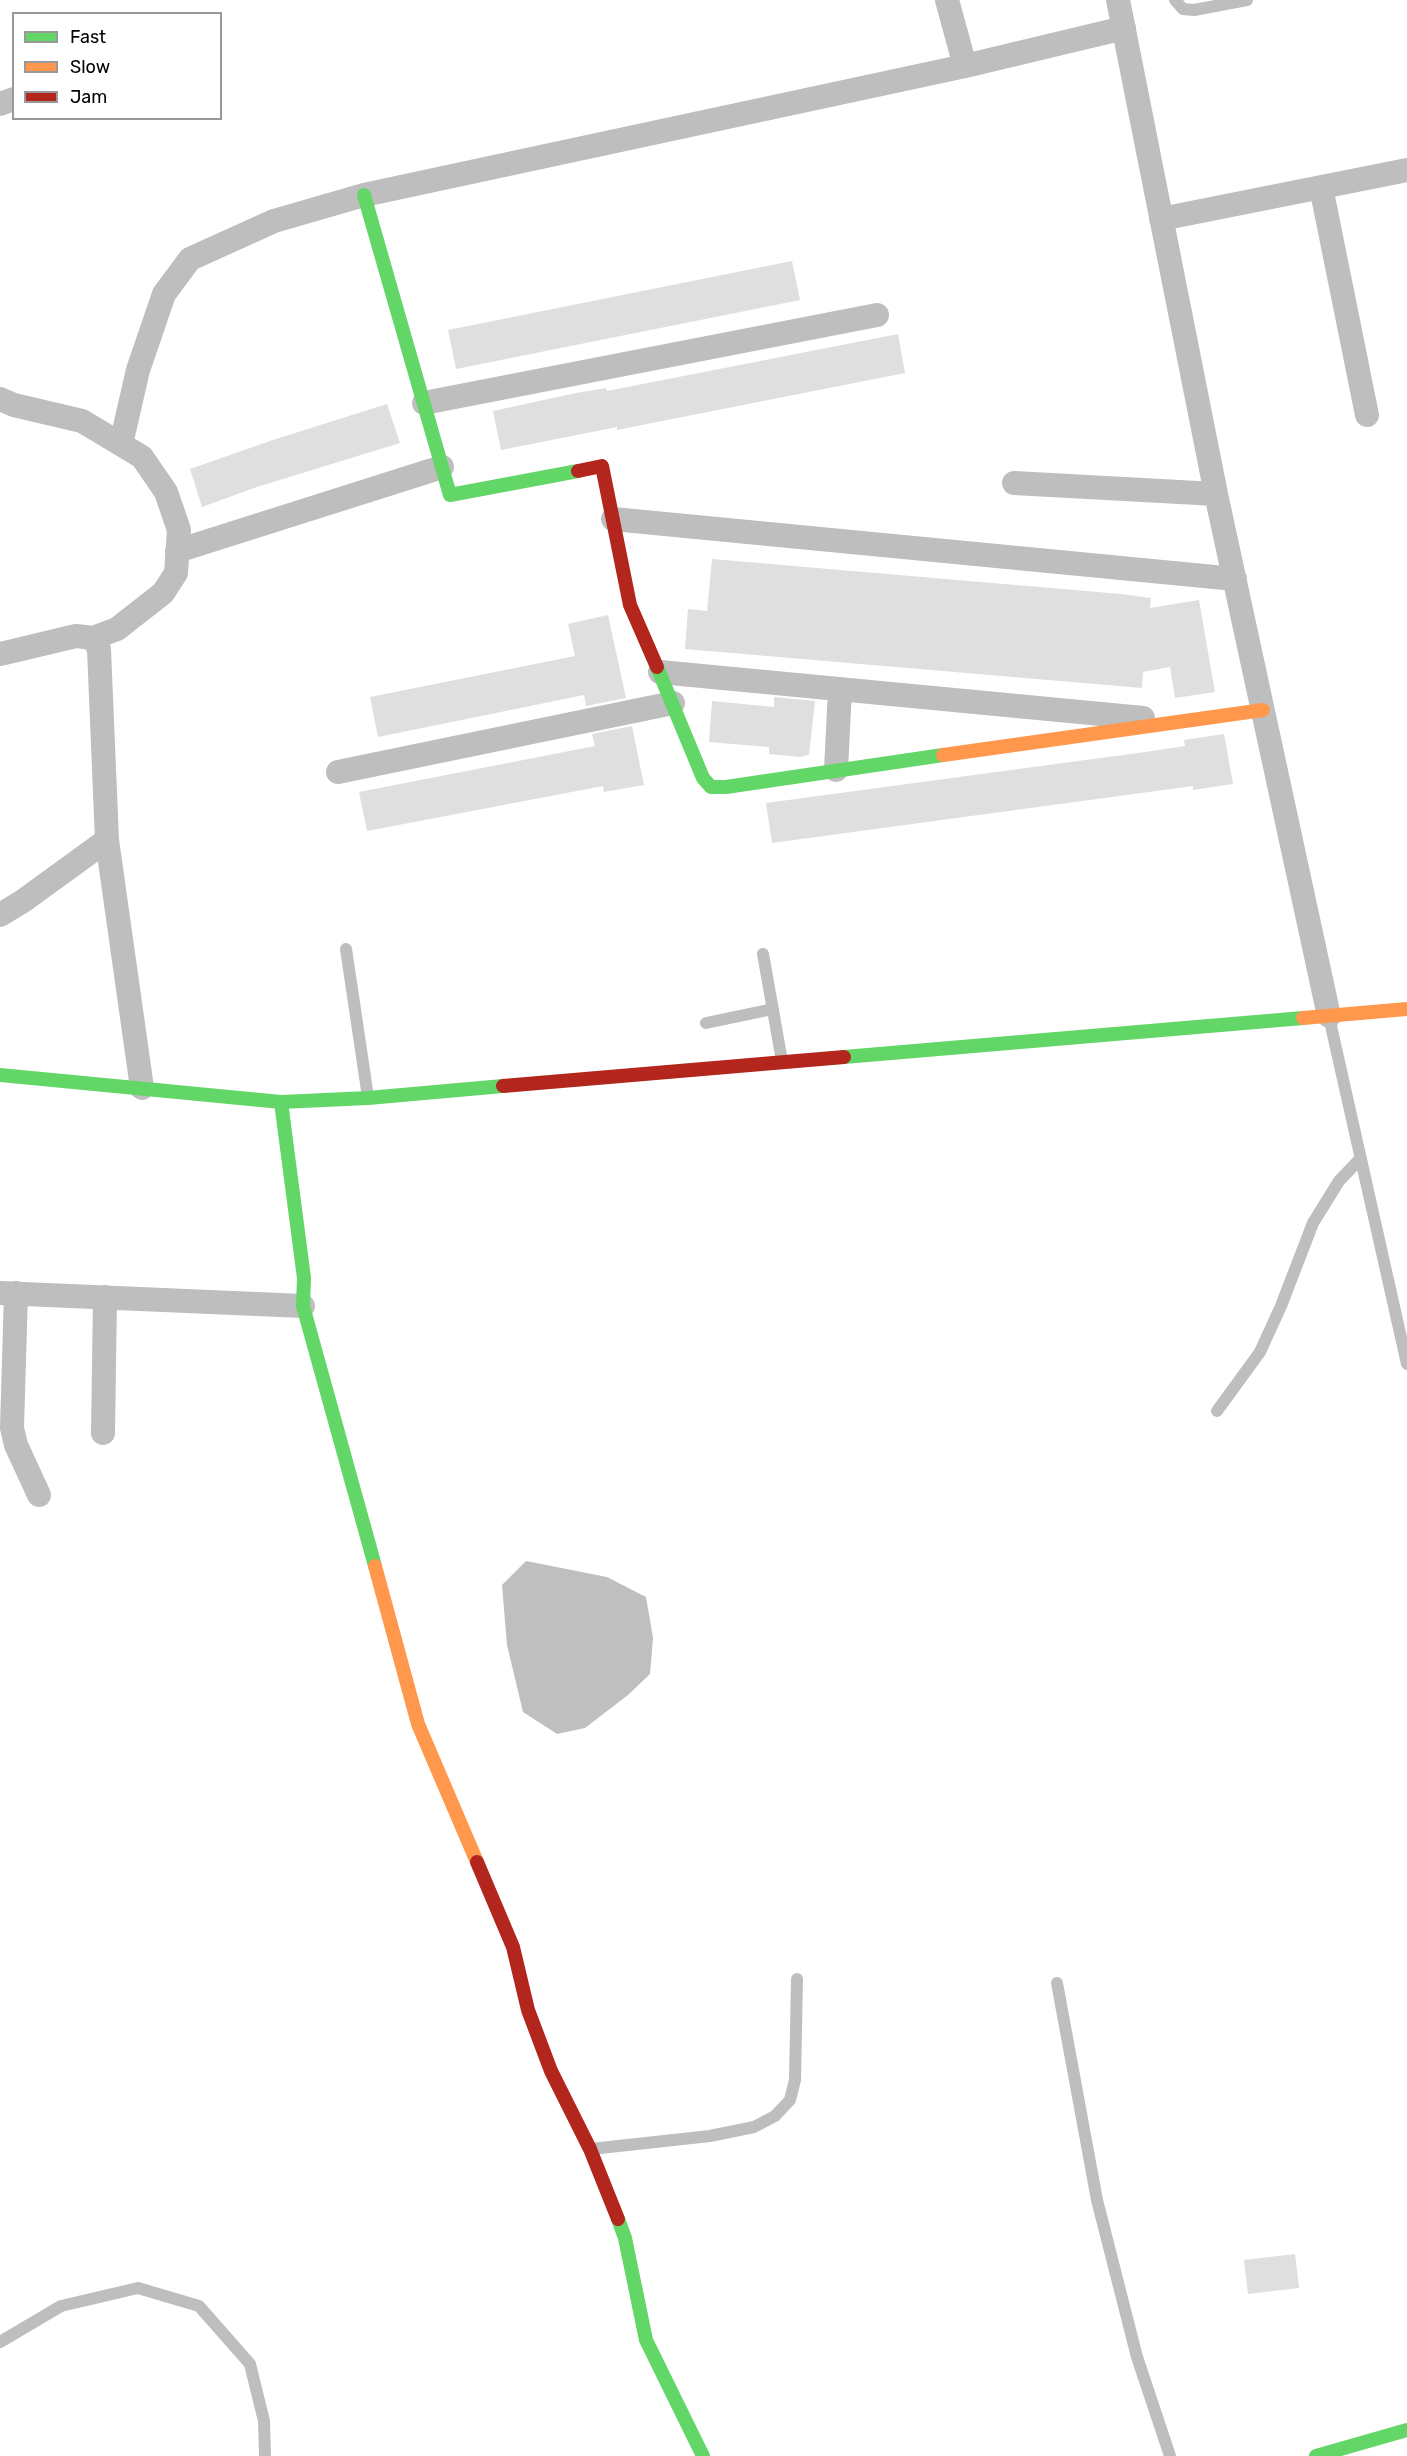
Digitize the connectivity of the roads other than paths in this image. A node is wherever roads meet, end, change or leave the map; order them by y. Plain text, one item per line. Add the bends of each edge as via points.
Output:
1 (946, 0) edge
2 (1118, 0) edge
3 (1175, 0) edge
4 (1247, 0) edge
5 (1124, 28) junction
6 (965, 66) junction
7 (1407, 170) edge
8 (1321, 187) junction
9 (364, 195) junction
10 (1161, 219) junction
11 (877, 315) dead end
12 (0, 399) edge
13 (424, 403) junction
14 (1367, 415) dead end
15 (121, 444) junction
16 (442, 466) junction
17 (1014, 483) dead end
18 (1216, 494) junction
19 (613, 519) junction
20 (177, 551) junction
21 (1235, 579) junction
22 (93, 638) junction
23 (0, 654) edge
24 (660, 672) junction
25 (840, 689) junction
26 (673, 703) junction
27 (1263, 710) junction
28 (1182, 722) junction
29 (836, 770) junction
30 (338, 772) dead end
31 (107, 840) junction
32 (0, 915) edge
33 (346, 949) dead end
34 (763, 954) dead end
35 (773, 1009) junction
36 (1407, 1009) edge
37 (1329, 1016) junction
38 (706, 1023) dead end
39 (782, 1062) junction
40 (0, 1076) edge
41 (142, 1088) junction
42 (369, 1098) junction
43 (281, 1102) junction
44 (1361, 1158) junction
45 (8, 1293) edge
46 (105, 1297) junction
47 (303, 1306) junction
48 (1407, 1364) edge
49 (1217, 1411) dead end
50 (103, 1432) dead end
51 (39, 1495) dead end
52 (797, 1979) dead end
53 (1058, 1983) dead end
54 (590, 2149) junction
55 (0, 2342) edge
56 (1407, 2430) edge
57 (265, 2456) edge
58 (703, 2456) edge
59 (1170, 2456) edge
60 (1316, 2456) edge

1 - 6 street
2 - 5 street
3 - 4 lane via 1183,9 1194,10
5 - 6 street
5 - 10 street
6 - 9 street
7 - 8 street
8 - 10 street
8 - 14 street
9 - 13 street
9 - 15 street via 273,221 190,259 164,294 138,370
10 - 18 street
11 - 13 street
12 - 15 street via 82,422
13 - 16 street
15 - 20 street via 142,457 166,492 179,530
16 - 19 street via 450,495 602,466
16 - 20 street
17 - 18 street
18 - 21 street
19 - 21 street
19 - 24 street via 630,605
20 - 22 street via 176,573 164,593 117,629
21 - 27 street
22 - 23 street via 76,636
22 - 31 street via 99,649
24 - 25 street
24 - 26 street
25 - 28 street
25 - 29 street
26 - 29 street via 703,778 711,787 726,788
26 - 30 street
27 - 28 street
27 - 37 street
28 - 29 street
31 - 32 street
31 - 41 street
33 - 42 lane
34 - 35 lane
35 - 38 lane
35 - 39 lane
36 - 37 street
37 - 39 street
37 - 44 lane
39 - 42 street
40 - 41 street
41 - 43 street
42 - 43 street
43 - 47 street via 304,1278
44 - 48 lane
44 - 49 lane via 1339,1181 1313,1222 1260,1352
45 - 46 street
45 - 51 street via 12,1428
46 - 47 street
46 - 50 street
47 - 54 street via 418,1724 513,1947 528,2010 551,2071
52 - 54 lane via 795,2080 790,2100 775,2116 754,2127 710,2136
53 - 59 lane via 1097,2200 1137,2357
54 - 58 street via 625,2238 646,2340
55 - 57 lane via 61,2306 138,2288 199,2306 250,2364 264,2421
56 - 60 street

